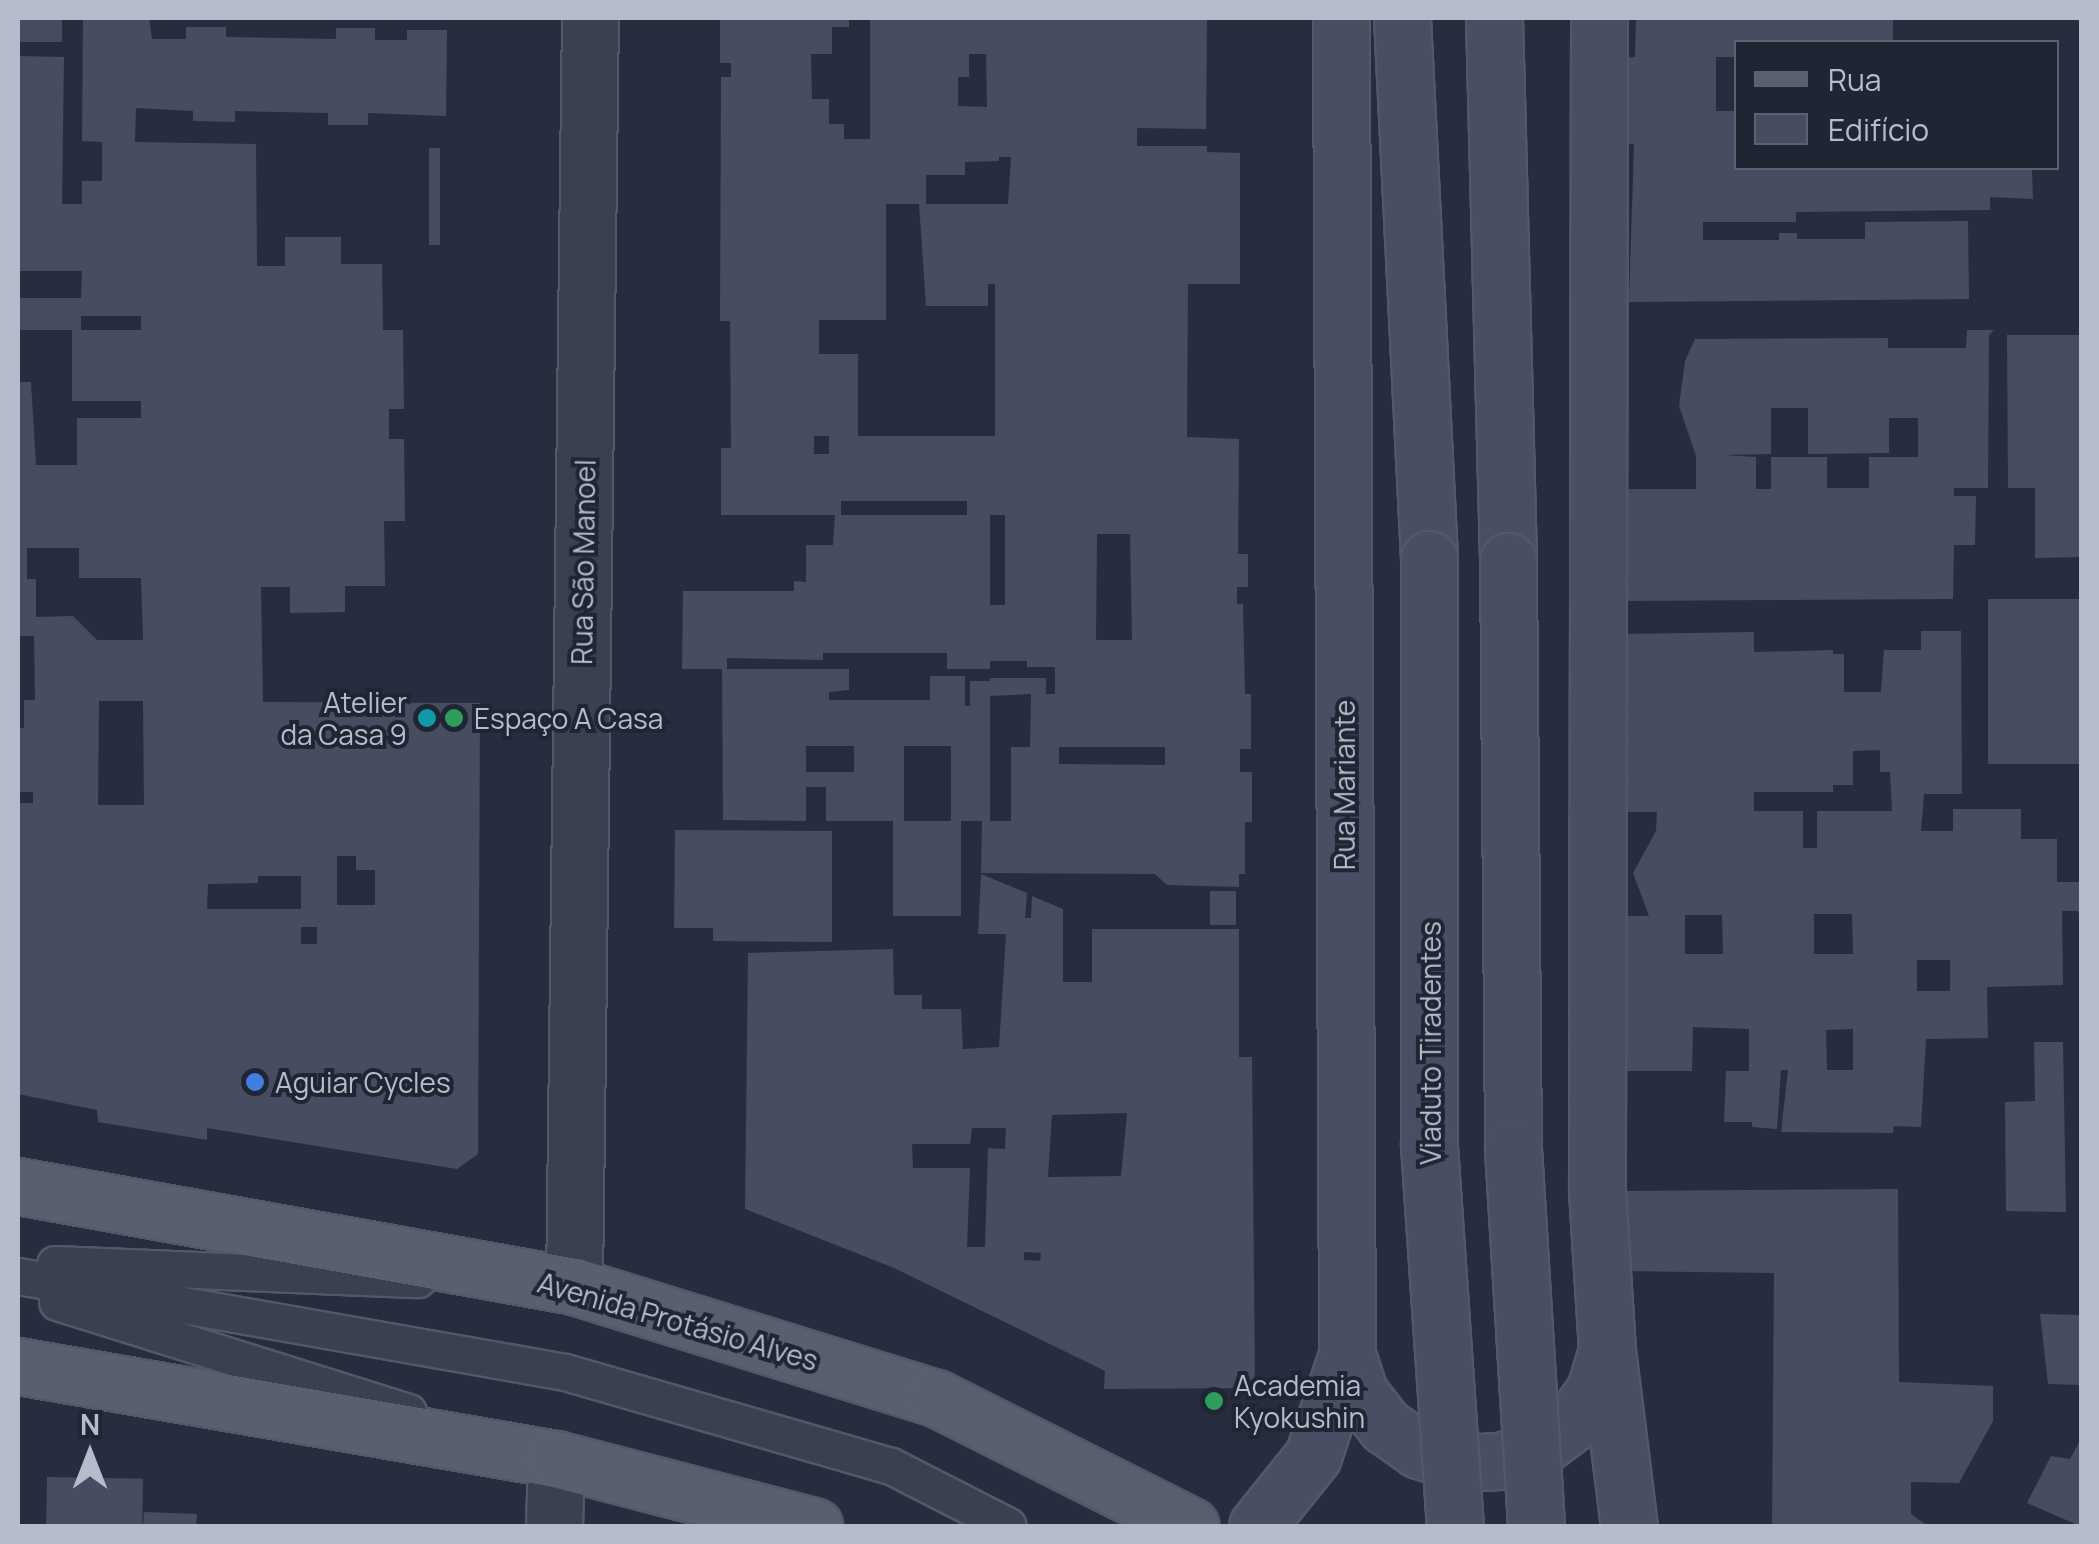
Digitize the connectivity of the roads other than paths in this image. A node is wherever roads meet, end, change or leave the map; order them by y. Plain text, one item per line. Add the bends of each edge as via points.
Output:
1 (590, 18) edge
2 (1341, 18) edge
3 (1402, 18) edge
4 (1494, 18) edge
5 (1600, 18) edge
6 (18, 1186) edge
7 (18, 1262) edge
8 (18, 1276) edge
9 (574, 1286) junction
10 (18, 1290) edge
11 (1607, 1350) junction
12 (1347, 1355) junction
13 (18, 1366) edge
14 (556, 1459) junction
15 (554, 1526) edge
16 (814, 1526) edge
17 (1008, 1526) edge
18 (1190, 1526) edge
19 (1257, 1526) edge
20 (1454, 1526) edge
21 (1536, 1526) edge
22 (1629, 1526) edge

1 - 9 street, Rua São Manoel
2 - 12 main road, Rua Mariante
3 - 20 main road, Viaduto Tiradentes, bridge via 1429,559 1429,1146
4 - 21 main road, bridge via 1513,1149
5 - 11 main road via 1597,1192
6 - 9 main road, Avenida Protásio Alves
7 - 9 lane
8 - 17 lane via 565,1372 891,1466
9 - 18 main road, Avenida Protásio Alves via 936,1398
10 - 14 lane
11 - 12 main road via 1595,1390 1572,1424 1539,1448 1500,1461 1458,1462 1419,1450 1385,1426 1360,1394
11 - 22 main road
12 - 19 main road, Rua Mariante via 1313,1456
13 - 14 main road
14 - 15 street
14 - 16 main road

